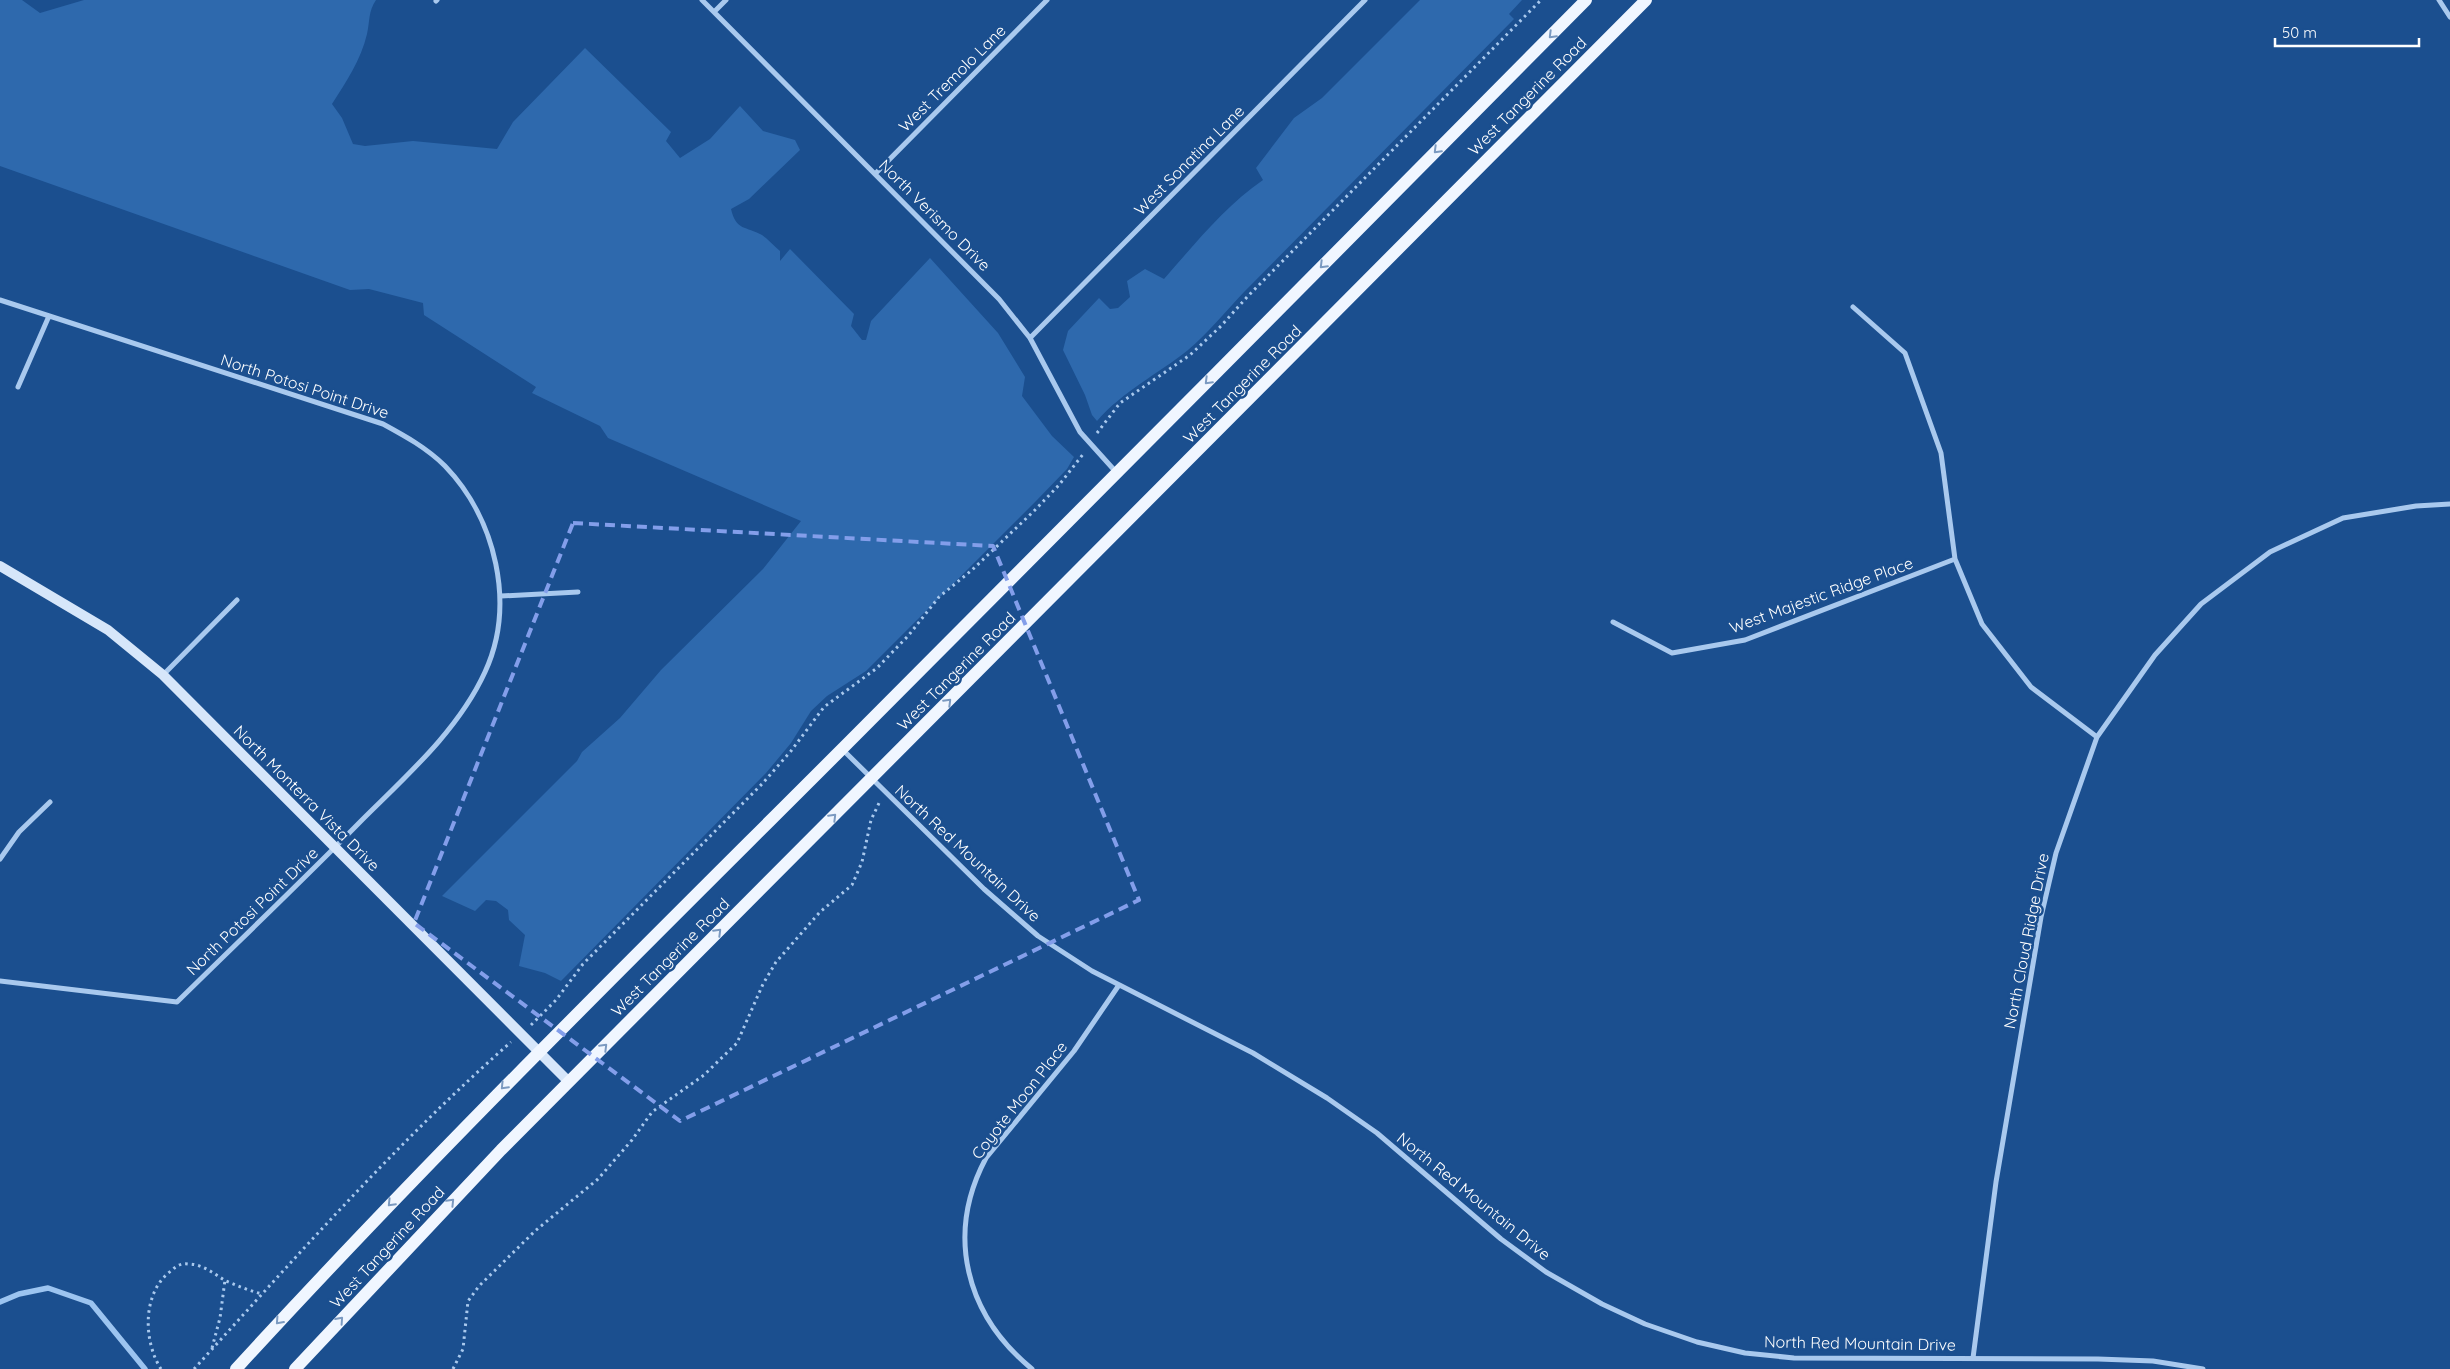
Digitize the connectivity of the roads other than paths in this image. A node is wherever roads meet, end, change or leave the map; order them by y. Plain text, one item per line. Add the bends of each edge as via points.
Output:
1 (702, 0) edge
2 (726, 0) edge
3 (1047, 0) edge
4 (1365, 0) edge
5 (1586, 0) edge
6 (1646, 0) edge
7 (2439, 0) edge
8 (714, 12) junction
9 (2450, 17) edge
10 (876, 173) junction
11 (0, 300) edge
12 (1853, 307) dead end
13 (49, 316) junction
14 (1030, 338) junction
15 (18, 387) dead end
16 (1117, 473) junction
17 (2450, 504) edge
18 (1955, 559) junction
19 (0, 566) edge
20 (578, 592) dead end
21 (501, 596) junction
22 (237, 600) dead end
23 (1612, 622) dead end
24 (164, 675) junction
25 (2097, 737) junction
26 (842, 749) junction
27 (871, 779) junction
28 (50, 802) dead end
29 (335, 847) junction
30 (0, 859) edge
31 (0, 981) edge
32 (1120, 985) junction
33 (538, 1052) junction
34 (569, 1082) junction
35 (1973, 1358) junction
36 (236, 1369) edge
37 (295, 1369) edge
38 (1032, 1369) edge
39 (2203, 1369) edge

1 - 8 street, North Verismo Drive
2 - 8 street
3 - 10 street, West Tremolo Lane
4 - 14 street, West Sonatina Lane
5 -> 16 main road, West Tangerine Road
27 -> 6 main road, West Tangerine Road
7 - 9 street
8 - 10 street, North Verismo Drive
10 - 14 street, North Verismo Drive via 982,280
11 - 13 street, North Potosi Point Drive
12 - 18 street via 1905,353 1941,453
13 - 15 street
13 - 21 street, North Potosi Point Drive via 383,424 420,445 451,473 468,494 482,520
14 - 16 street, North Verismo Drive via 1080,432
16 - 26 main road, West Tangerine Road
17 - 25 street, North Cloud Ridge Drive via 2343,518 2270,552 2201,604 2155,655
18 - 23 street, West Majestic Ridge Place via 1745,640 1672,653
18 - 25 street via 1982,624 2031,688
19 - 24 street, North Monterra Vista Drive via 108,630
20 - 21 street
21 - 29 street, North Potosi Point Drive via 498,635 485,672 458,718 416,767
22 - 24 street
24 - 29 street, North Monterra Vista Drive
25 - 35 street, North Cloud Ridge Drive via 2056,853 2041,917 1996,1182
26 - 27 street, North Red Mountain Drive
26 - 33 main road, West Tangerine Road
27 - 32 street, North Red Mountain Drive via 1022,924 1077,962
34 -> 27 main road, West Tangerine Road
28 - 30 street via 19,832
29 - 31 street, North Potosi Point Drive via 178,1002
29 - 33 street, North Monterra Vista Drive
32 - 35 street, North Red Mountain Drive via 1253,1053 1327,1098 1377,1133 1501,1239 1546,1272 1645,1324 1697,1342 1745,1353 1794,1358
32 - 38 street, Coyote Moon Place via 1074,1051 986,1158 969,1200 964,1228 965,1258 974,1290 986,1318 1006,1344
33 - 34 street, North Monterra Vista Drive
33 -> 36 main road, West Tangerine Road via 358,1237
37 -> 34 main road, West Tangerine Road via 443,1210
35 - 39 street, North Red Mountain Drive via 2153,1361

